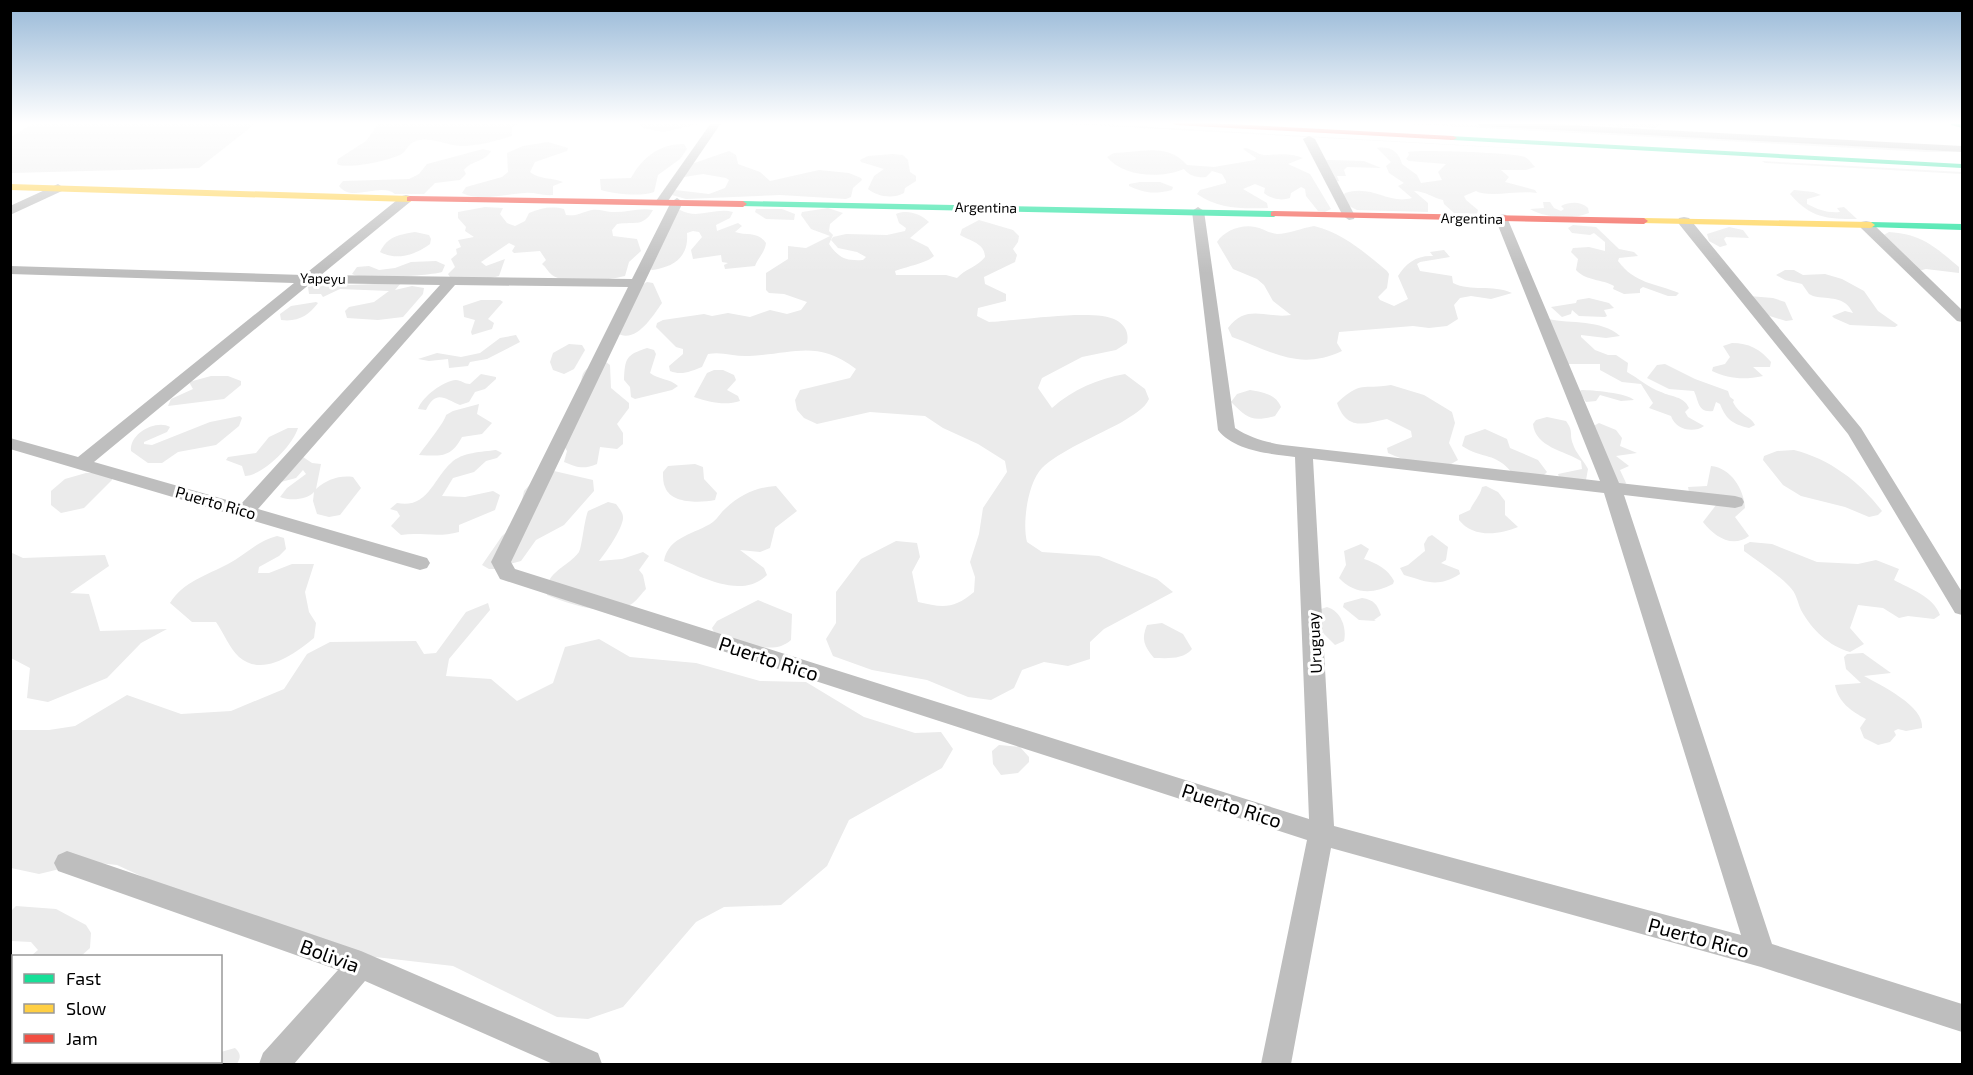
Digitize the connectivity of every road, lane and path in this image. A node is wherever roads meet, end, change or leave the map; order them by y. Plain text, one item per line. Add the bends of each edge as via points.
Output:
1 (687, 173) edge
2 (1327, 173) edge
3 (10, 187) edge
4 (58, 188) junction
5 (406, 198) junction
6 (670, 202) junction
7 (10, 211) edge
8 (1198, 211) junction
9 (1349, 216) junction
10 (1501, 218) junction
11 (1684, 221) junction
12 (1866, 225) junction
13 (1962, 227) edge
14 (10, 270) edge
15 (309, 279) junction
16 (452, 280) junction
17 (636, 283) junction
18 (1962, 318) edge
19 (10, 443) edge
20 (1304, 453) junction
21 (80, 464) junction
22 (1612, 488) junction
23 (1735, 502) dead end
24 (246, 511) junction
25 (420, 563) dead end
26 (1941, 573) junction
27 (1962, 574) edge
28 (1962, 608) edge
29 (1321, 834) junction
30 (67, 863) dead end
31 (1761, 954) junction
32 (361, 965) junction
33 (1962, 1018) edge
34 (274, 1065) edge
35 (587, 1065) edge
36 (1276, 1065) edge

1 - 6 street
2 - 9 street
3 - 4 main road, Argentina
4 - 5 main road, Argentina
4 - 7 street
5 - 6 main road, Argentina
5 - 15 street
6 - 8 main road, Argentina
6 - 17 street
8 - 9 main road, Argentina
8 - 20 street via 1227,430 1247,443
9 - 10 main road, Argentina
10 - 11 main road, Argentina
10 - 22 street
11 - 12 main road, Argentina
11 - 26 street via 1856,432
12 - 13 main road, Argentina
12 - 18 street
14 - 15 street, Yapeyu
15 - 16 street, Yapeyu
15 - 21 street
16 - 17 street, Yapeyu
16 - 24 street
17 - 29 street, Puerto Rico via 501,562 507,574
19 - 21 street, Puerto Rico
20 - 22 street
20 - 29 street, Uruguay
21 - 24 street, Puerto Rico
22 - 23 street
22 - 31 street
24 - 25 street, Puerto Rico
26 - 27 street
26 - 28 street
29 - 31 street, Puerto Rico
29 - 36 street, Uruguay
30 - 32 street, Bolivia
31 - 33 street, Puerto Rico
32 - 34 street
32 - 35 street, Bolivia

